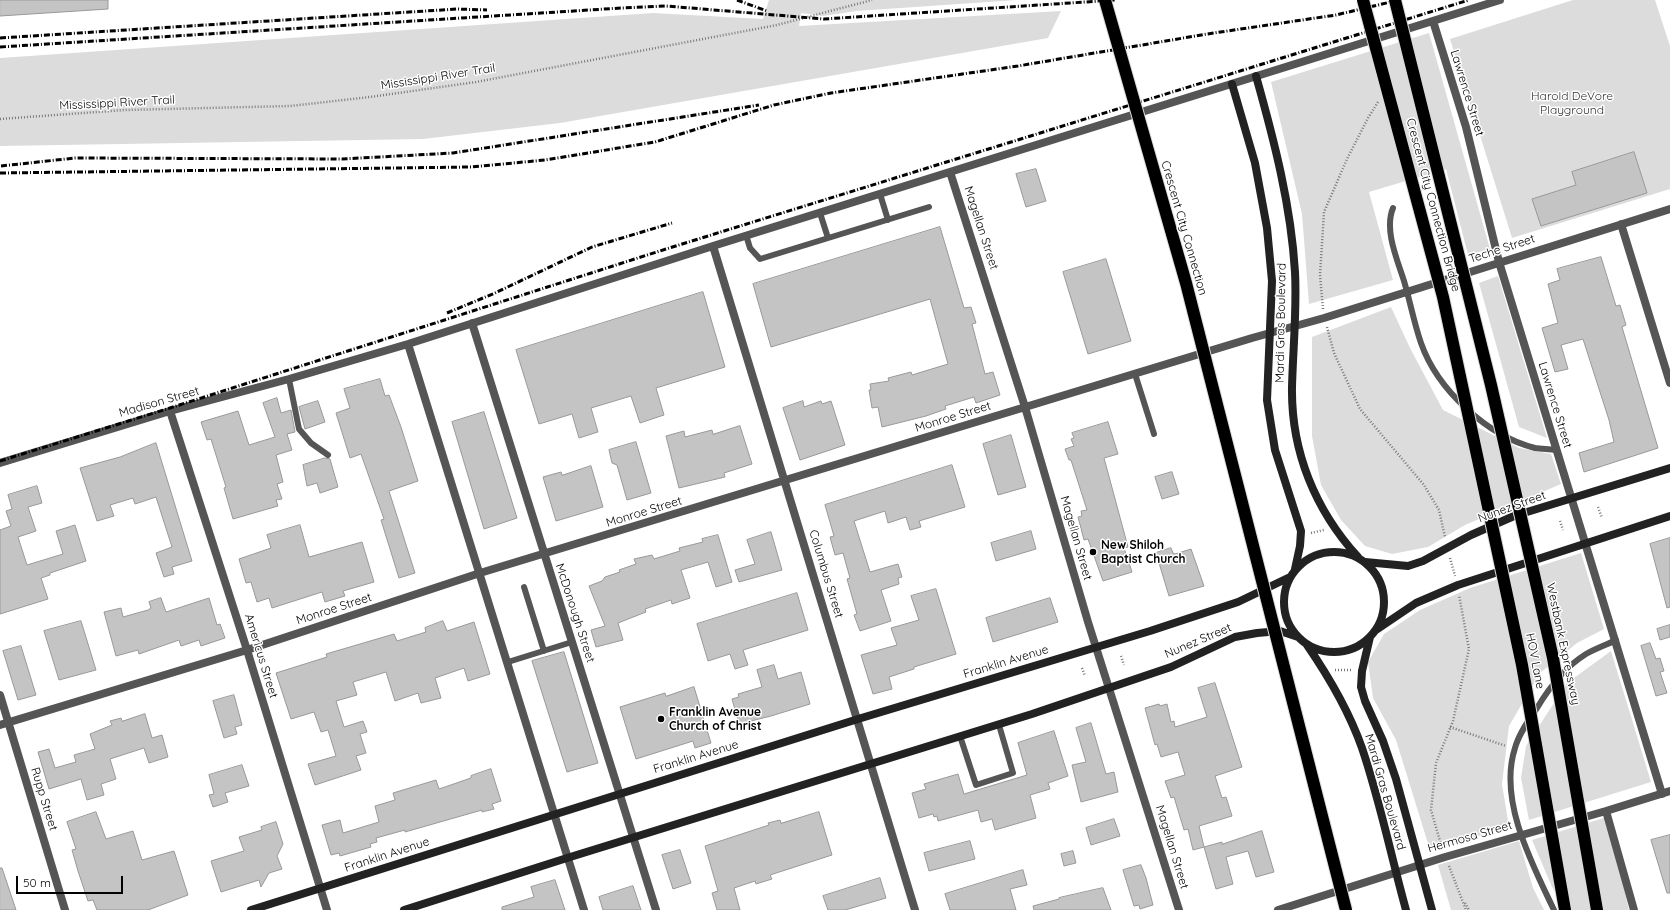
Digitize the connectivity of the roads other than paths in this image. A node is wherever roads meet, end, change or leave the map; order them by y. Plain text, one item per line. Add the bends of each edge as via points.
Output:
1 (1105, 0) edge
2 (1363, 0) edge
3 (1396, 0) edge
4 (1500, 0) edge
5 (1433, 21) junction
6 (1256, 76) junction
7 (1232, 84) junction
8 (950, 172) junction
9 (880, 194) junction
10 (929, 207) dead end
11 (1393, 208) dead end
12 (1670, 209) edge
13 (820, 212) junction
14 (888, 220) junction
15 (1621, 224) junction
16 (746, 236) junction
17 (828, 238) junction
18 (713, 246) junction
19 (1499, 262) junction
20 (1407, 292) junction
21 (472, 323) junction
22 (1296, 326) junction
23 (1270, 333) junction
24 (408, 344) junction
25 (1134, 374) junction
26 (289, 379) junction
27 (1670, 383) edge
28 (1025, 407) junction
29 (170, 411) junction
30 (1470, 419) joint
31 (1154, 434) dead end
32 (1556, 450) junction
33 (328, 455) dead end
34 (0, 463) edge
35 (1670, 468) edge
36 (784, 482) junction
37 (1572, 499) junction
38 (1670, 516) edge
39 (1585, 542) junction
40 (544, 554) junction
41 (1361, 560) junction
42 (1295, 569) junction
43 (480, 574) junction
44 (1290, 577) junction
45 (524, 587) dead end
46 (1150, 631) joint
47 (1373, 633) junction
48 (1298, 637) junction
49 (1616, 640) junction
50 (572, 642) junction
51 (1305, 643) junction
52 (1097, 647) junction
53 (247, 650) junction
54 (544, 651) junction
55 (508, 662) junction
56 (1110, 689) junction
57 (0, 695) edge
58 (858, 719) junction
59 (9, 722) junction
60 (0, 725) edge
61 (999, 725) junction
62 (960, 736) junction
63 (872, 764) junction
64 (1666, 792) edge
65 (620, 794) junction
66 (1606, 811) junction
67 (554, 814) junction
68 (1521, 835) junction
69 (634, 838) junction
70 (567, 858) junction
71 (1419, 865) junction
72 (1395, 872) junction
73 (320, 889) junction
74 (65, 910) edge
75 (251, 910) edge
76 (327, 910) edge
77 (404, 910) edge
78 (584, 910) edge
79 (656, 910) edge
80 (915, 910) edge
81 (1179, 910) edge
82 (1278, 910) edge
83 (1346, 910) edge
84 (1406, 910) edge
85 (1432, 910) edge
86 (1554, 910) edge
87 (1565, 910) edge
88 (1597, 910) edge
89 (1634, 910) edge

1 - 83 highway, Crescent City Connection, bridge via 1186,283
2 - 30 highway, Crescent City Connection Bridge, bridge via 1443,297
3 - 88 highway, Westbank Expressway, bridge via 1491,385 1553,658
4 - 5 street, Madison Street
5 - 6 street, Madison Street
5 - 19 street, Lawrence Street via 1466,127
6 - 7 street, Madison Street
6 - 22 main road, Mardi Gras Boulevard via 1289,213 1295,272
7 - 8 street, Madison Street
7 - 23 main road, Mardi Gras Boulevard via 1255,163 1267,228 1272,281
8 - 9 street, Madison Street
8 - 28 street, Magellan Street
9 - 13 street, Madison Street
9 - 14 lane
10 - 14 lane
11 - 20 lane via 1389,218 1393,246
12 - 15 street, Teche Street
13 - 16 street, Madison Street
13 - 17 lane
14 - 17 lane
15 - 19 street, Teche Street
15 - 27 street
16 - 17 lane via 750,248 760,258
16 - 18 street, Madison Street
18 - 21 street, Madison Street
18 - 36 street, Columbus Street
19 - 20 street, Teche Street
19 - 32 street, Lawrence Street
20 - 22 street, Teche Street
20 - 32 lane via 1421,344 1452,396 1484,423 1511,439 1536,448
21 - 24 street, Madison Street
21 - 40 street, McDonough Street
22 - 23 street, Monroe Street
22 - 41 main road, Mardi Gras Boulevard via 1292,388 1299,444 1306,471 1326,516
23 - 25 street, Monroe Street
23 - 42 main road, Mardi Gras Boulevard via 1267,400 1275,450 1301,531
24 - 26 street, Madison Street
24 - 43 street
25 - 28 street, Monroe Street
25 - 31 lane
26 - 29 street, Madison Street
26 - 33 lane via 299,429 311,443
28 - 36 street, Monroe Street
28 - 52 street, Magellan Street
29 - 34 street, Madison Street
29 - 53 street, Americus Street
30 - 87 highway, HOV Lane, bridge via 1522,665
32 - 37 street, Lawrence Street
35 - 37 main road, Nunez Street
36 - 40 street, Monroe Street
36 - 58 street, Columbus Street
37 - 39 street, Lawrence Street
37 - 41 main road, Nunez Street via 1514,516 1471,535 1424,561 1408,566
38 - 39 main road
39 - 47 main road via 1458,585 1416,604
39 - 49 street, Lawrence Street
40 - 43 street, Monroe Street
40 - 50 street, McDonough Street
41 - 42 main road via 1342,552 1326,552 1309,558
41 - 47 main road via 1376,574 1383,589 1382,614
42 - 44 main road
43 - 53 street, Monroe Street
43 - 55 street
44 - 46 main road, Nunez Street via 1238,602
44 - 48 main road via 1284,604 1288,622
45 - 54 lane
46 - 52 main road, Franklin Avenue
47 - 51 main road via 1357,646 1341,652 1322,651
47 - 71 main road, Mardi Gras Boulevard via 1362,671 1362,687 1365,701 1396,779
48 - 51 main road
48 - 56 main road, Nunez Street via 1280,631 1235,637 1171,667
49 - 64 street, Lawrence Street
49 - 68 lane via 1586,654 1568,667 1522,731 1515,748 1511,777 1514,810
50 - 54 lane
50 - 65 street, McDonough Street
51 - 72 main road, Mardi Gras Boulevard via 1324,670 1362,747
52 - 56 street, Magellan Street
52 - 58 main road, Franklin Avenue
53 - 59 street, Monroe Street
53 - 73 street, Americus Street
54 - 55 lane
55 - 67 street
56 - 61 main road
56 - 81 street, Magellan Street
57 - 59 street, Rupp Street
58 - 63 street, Columbus Street
58 - 65 main road, Franklin Avenue
59 - 60 street, Monroe Street
59 - 74 street, Rupp Street
61 - 62 main road
61 - 62 lane via 1013,774 976,785
62 - 63 main road
63 - 69 main road
63 - 80 street, Columbus Street
64 - 66 street, Hermosa Street
65 - 67 main road, Franklin Avenue
65 - 69 street, McDonough Street
66 - 68 street, Hermosa Street
66 - 89 street
67 - 70 street
67 - 73 main road, Franklin Avenue
68 - 71 street, Hermosa Street
68 - 86 lane
69 - 70 main road
69 - 79 street, McDonough Street
70 - 77 main road
70 - 78 street
71 - 72 street, Hermosa Street
71 - 85 main road, Mardi Gras Boulevard
72 - 82 street, Hermosa Street
72 - 84 main road, Mardi Gras Boulevard
73 - 75 main road, Franklin Avenue
73 - 76 street, Americus Street

